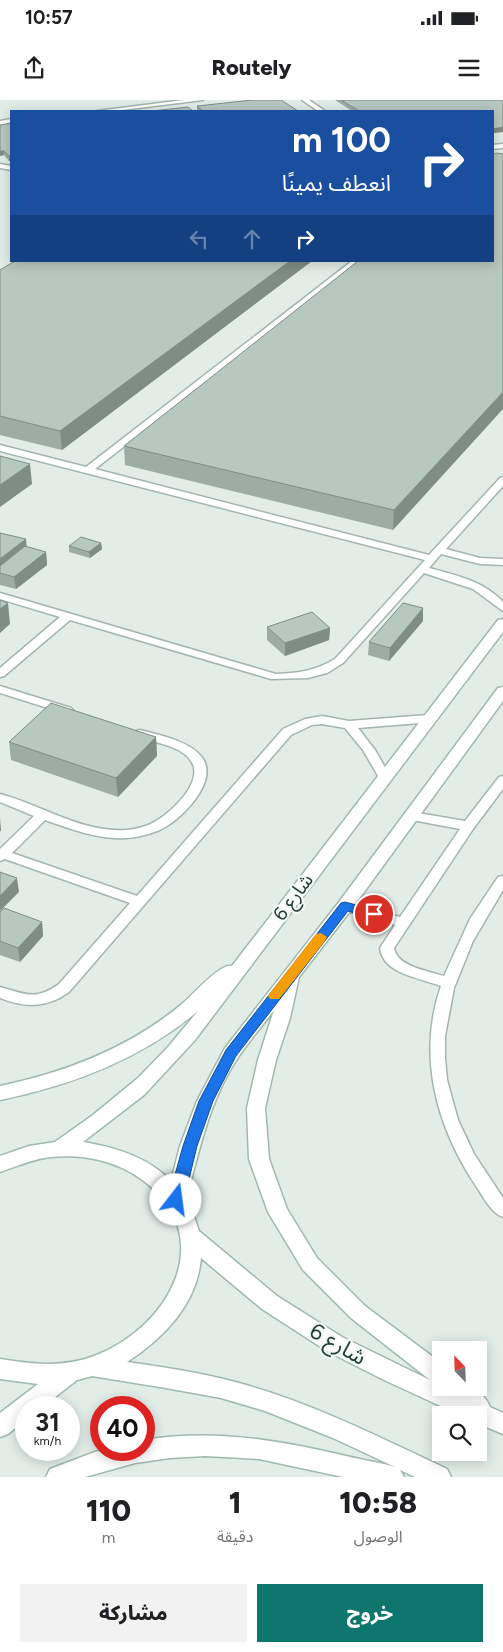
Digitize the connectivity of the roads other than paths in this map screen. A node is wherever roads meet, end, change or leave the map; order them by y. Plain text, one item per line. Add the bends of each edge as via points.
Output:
1 (200, 100) edge
2 (305, 100) edge
3 (109, 110) edge
4 (320, 110) edge
5 (356, 262) edge
6 (0, 448) edge
7 (88, 470) junction
8 (503, 480) edge
9 (436, 555) junction
10 (503, 562) edge
11 (423, 570) junction
12 (0, 596) edge
13 (503, 608) edge
14 (68, 616) junction
15 (503, 623) edge
16 (0, 674) edge
17 (0, 688) edge
18 (503, 691) edge
19 (82, 715) edge
20 (428, 719) junction
21 (349, 725) junction
22 (127, 730) edge
23 (384, 778) junction
24 (503, 780) edge
25 (0, 798) edge
26 (44, 814) junction
27 (412, 816) junction
28 (468, 826) junction
29 (2, 856) edge
30 (503, 880) edge
31 (140, 902) junction
32 (345, 906) junction
33 (403, 923) junction
34 (251, 952) junction
35 (292, 975) junction
36 (449, 983) junction
37 (0, 992) edge
38 (0, 1093) edge
39 (60, 1148) junction
40 (6, 1158) edge
41 (176, 1200) junction
42 (503, 1210) edge
43 (190, 1236) junction
44 (93, 1367) junction
45 (0, 1369) edge
46 (432, 1369) edge
47 (71, 1373) junction
48 (465, 1396) edge
49 (498, 1422) edge
50 (0, 1427) edge
51 (58, 1477) edge
52 (392, 1477) edge
53 (439, 1477) edge

1 - 3 lane
2 - 4 lane
5 - 7 lane
6 - 7 lane
7 - 9 lane
8 - 9 lane
9 - 10 lane
9 - 11 lane
11 - 13 lane via 476,586
11 - 14 lane via 339,661 323,672 300,677 274,677
12 - 14 lane
14 - 16 lane
15 - 20 main road, شارع 6
17 - 19 lane
18 - 27 main road
20 - 21 lane
20 - 23 main road, شارع 6
21 - 23 lane via 376,759
21 - 31 lane via 322,720 308,722 287,732
22 - 26 lane via 173,745 196,759 201,779 174,815 145,831 108,834
23 - 34 main road, شارع 6
24 - 28 lane
25 - 26 lane
26 - 29 lane
27 - 28 lane
27 - 32 main road
28 - 33 lane
29 - 31 lane
30 - 36 lane via 470,934
31 - 37 lane via 56,995 33,1002 21,1001
32 - 33 lane
32 - 35 main road
33 - 36 lane via 387,948 388,956 398,966
34 - 38 main road via 187,1010 115,1056 71,1075
34 - 39 main road, شارع 6 via 168,1059 129,1096
35 - 41 main road via 231,1053 206,1101
35 - 46 main road via 256,1108 259,1159 278,1212 310,1264 351,1306
36 - 42 lane via 439,1018 437,1058 444,1101 460,1145
39 - 40 main road
39 - 41 main road via 88,1149 139,1166 160,1181
41 - 43 main road
43 - 44 main road via 190,1266 180,1298 159,1326 129,1350
43 - 49 main road, شارع 6 via 283,1311 337,1345 397,1377
44 - 47 main road
44 - 53 main road via 167,1377 240,1394 310,1418
45 - 47 main road via 34,1375
47 - 50 main road
48 - 49 main road
51 - 52 main road via 102,1461 171,1447 241,1447

